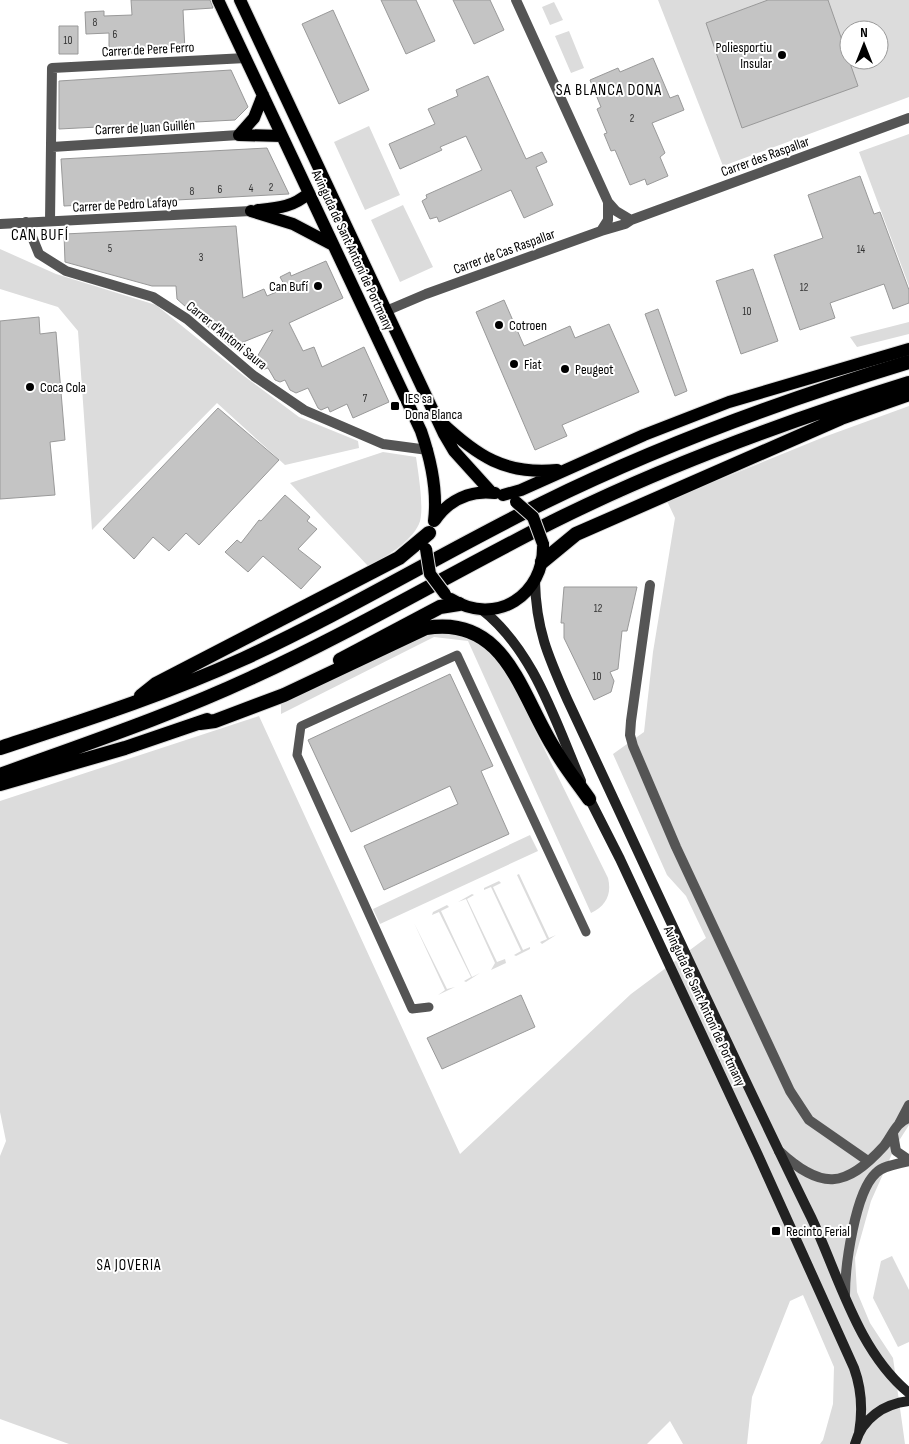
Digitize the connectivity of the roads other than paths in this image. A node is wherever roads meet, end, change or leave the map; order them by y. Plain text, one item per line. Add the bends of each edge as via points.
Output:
1 (218, 0) edge
2 (240, 0) edge
3 (516, 0) edge
4 (246, 58) junction
5 (263, 95) junction
6 (909, 118) edge
7 (239, 135) junction
8 (282, 136) junction
9 (52, 147) junction
10 (309, 193) junction
11 (608, 202) junction
12 (251, 211) junction
13 (631, 220) junction
14 (50, 221) junction
15 (26, 222) junction
16 (0, 224) edge
17 (601, 230) junction
18 (333, 245) junction
19 (386, 312) junction
20 (909, 349) edge
21 (909, 362) edge
22 (909, 383) edge
23 (909, 394) edge
24 (435, 416) junction
25 (428, 450) junction
26 (568, 468) junction
27 (498, 494) junction
28 (431, 527) junction
29 (542, 562) junction
30 (535, 581) junction
31 (650, 585) dead end
32 (459, 604) junction
33 (480, 609) junction
34 (128, 706) junction
35 (200, 723) junction
36 (0, 748) edge
37 (0, 774) edge
38 (0, 784) edge
39 (589, 799) junction
40 (586, 932) dead end
41 (428, 1007) dead end
42 (909, 1105) edge
43 (909, 1118) edge
44 (898, 1124) junction
45 (893, 1134) junction
46 (778, 1151) junction
47 (868, 1161) junction
48 (909, 1161) edge
49 (845, 1295) junction
50 (909, 1393) edge
51 (909, 1401) edge
52 (856, 1440) edge

1 - 4 main road, Avinguda de Sant Antoni de Portmany
2 - 19 main road, Avinguda de Sant Antoni de Portmany
3 - 11 street
4 - 5 main road, Avinguda de Sant Antoni de Portmany
4 - 9 street, Carrer de Pere Ferro via 52,68
5 - 7 main road via 254,118
5 - 8 main road, Avinguda de Sant Antoni de Portmany
6 - 13 street, Carrer des Raspallar
7 - 8 main road
7 - 9 street, Carrer de Juan Guillén
8 - 10 main road, Avinguda de Sant Antoni de Portmany
9 - 14 street
10 - 12 main road via 297,204 285,208
10 - 18 main road, Avinguda de Sant Antoni de Portmany
11 - 13 street via 616,212
11 - 17 street via 608,220
12 - 14 street, Carrer de Pedro Lafayo
12 - 18 main road via 293,224
13 - 17 street, Carrer de Cas Raspallar via 618,227
14 - 15 street, Carrer de Pedro Lafayo
15 - 16 street, Carrer de Pedro Lafayo
15 - 25 street, Carrer d'Antoni Saura via 39,254 66,271 153,297 187,320 254,376 304,410 383,444
17 - 19 street, Carrer de Cas Raspallar via 426,294
18 - 25 main road, Avinguda de Sant Antoni de Portmany
19 - 24 main road, Avinguda de Sant Antoni de Portmany
20 - 26 main road via 729,402
21 - 34 highway via 806,394 629,464 542,503 243,659
22 - 37 highway via 755,435 640,482 553,522 253,677 154,719
23 - 29 highway via 841,418 576,534
24 - 26 main road via 494,462 539,472
24 - 27 main road, Avinguda de Sant Antoni de Portmany via 454,451
25 - 28 main road, Avinguda de Sant Antoni de Portmany via 434,483
26 - 27 main road
27 - 28 main road via 463,496 447,506
27 - 29 main road, bridge via 516,502 533,517 543,544
28 - 32 main road, bridge via 426,549 430,574 445,594
28 - 34 highway via 399,558 156,684
29 - 30 main road
30 - 33 main road via 508,605
30 - 46 main road, Avinguda de Sant Antoni de Portmany via 537,614 546,653
31 - 47 street via 631,721 633,746 676,847 790,1091 809,1120
32 - 33 main road
32 - 35 highway via 440,607 344,658
33 - 39 main road, Avinguda de Sant Antoni de Portmany via 521,652
34 - 36 highway
35 - 38 highway
35 - 39 highway via 215,721 284,695 426,628 458,626 474,631 498,650 554,748
39 - 52 main road, Avinguda de Sant Antoni de Portmany via 746,1128 854,1368 861,1396
40 - 41 street via 457,655 301,726 297,755 412,1009
42 - 44 street
43 - 44 street
44 - 45 street
45 - 47 street
45 - 48 street via 896,1151
46 - 47 street via 808,1175 826,1180 849,1175
46 - 49 main road, Avinguda de Sant Antoni de Portmany
48 - 49 street via 879,1170 870,1181 850,1239
49 - 50 main road, Avinguda de Sant Antoni de Portmany via 880,1360
51 - 52 main road via 880,1410 868,1420

